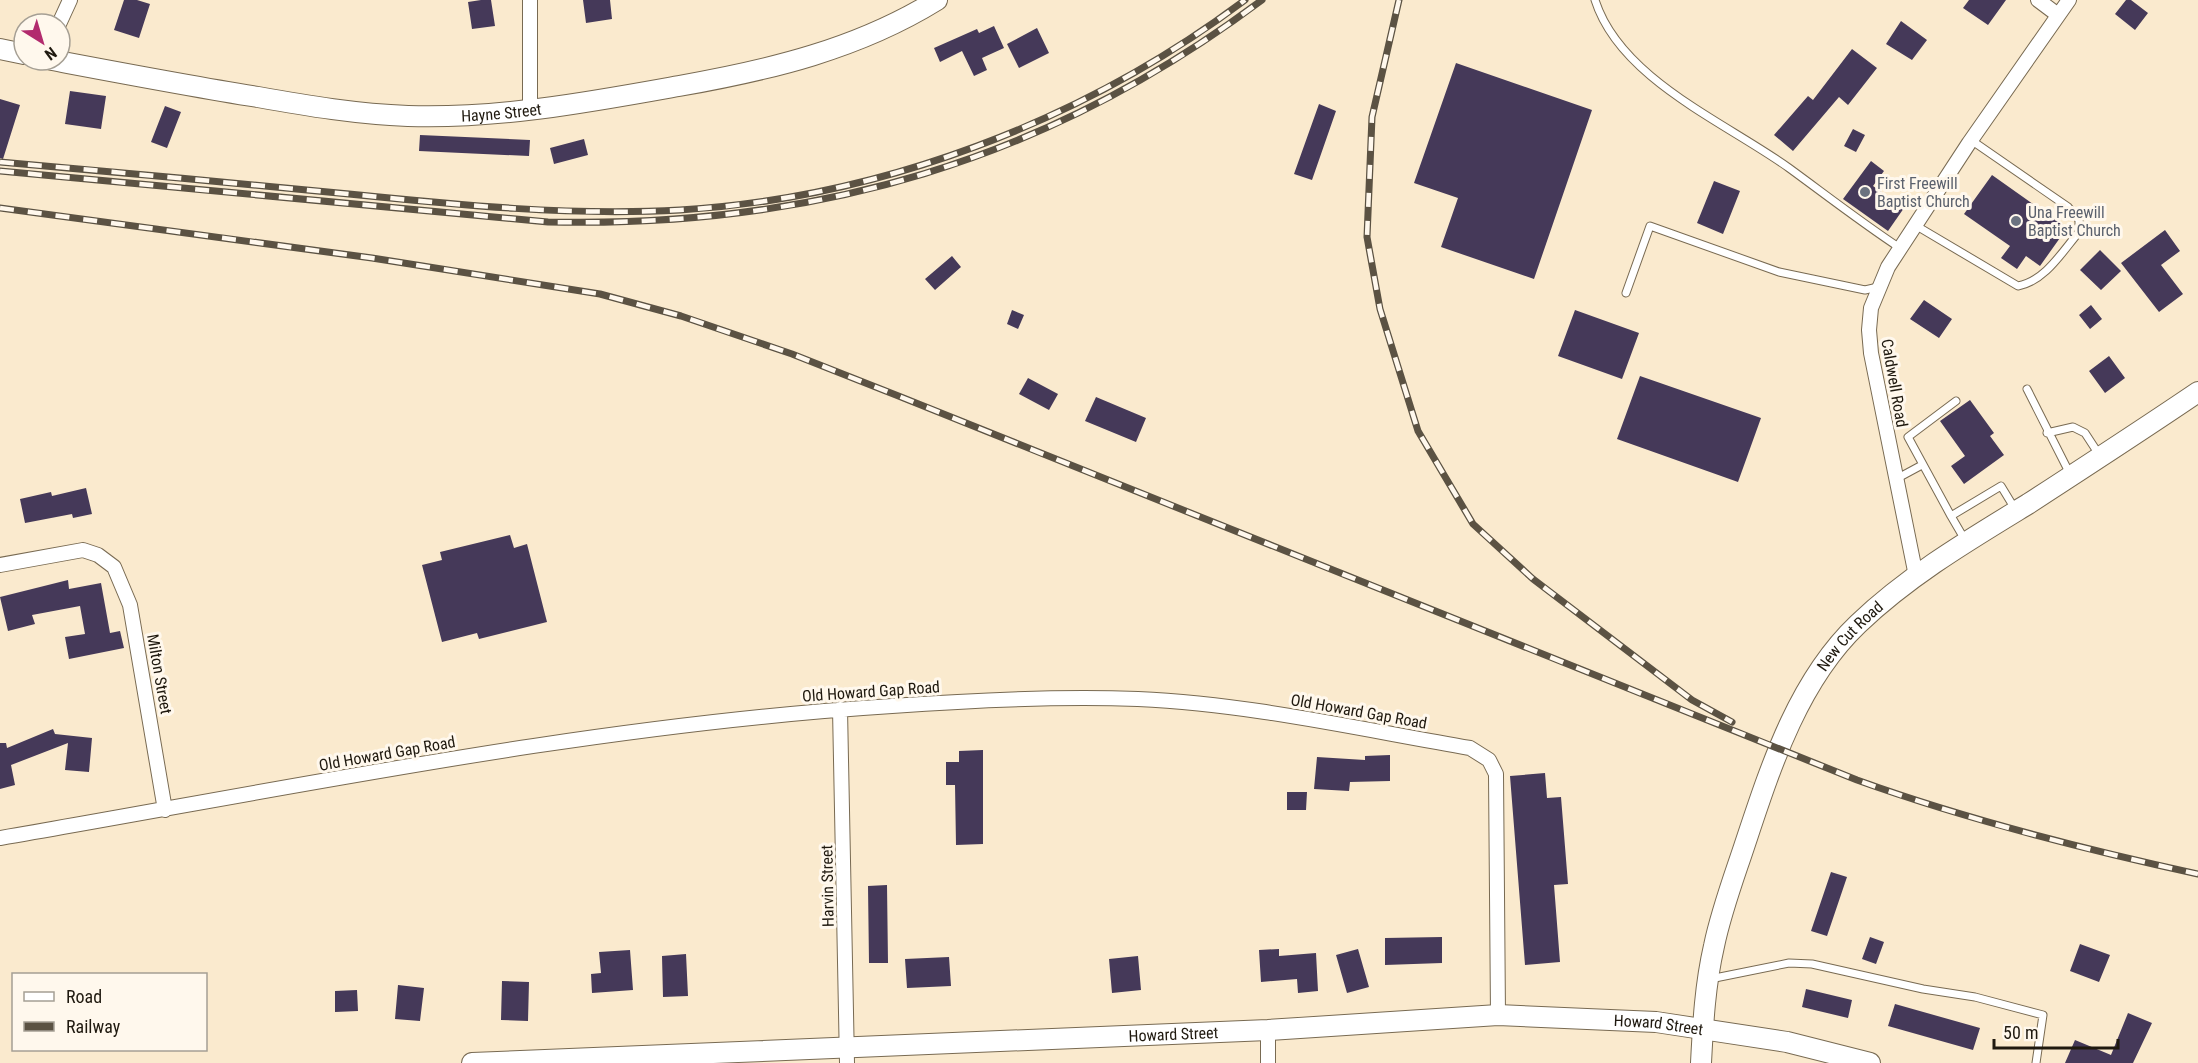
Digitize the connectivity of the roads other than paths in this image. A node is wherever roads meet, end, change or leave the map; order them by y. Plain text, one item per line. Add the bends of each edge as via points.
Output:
1 (530, 0) edge
2 (937, 0) edge
3 (1595, 0) edge
4 (2038, 0) edge
5 (2069, 0) edge
6 (2058, 15) junction
7 (72, 64) edge
8 (530, 109) junction
9 (1971, 140) junction
10 (1915, 225) junction
11 (1900, 248) junction
12 (1878, 287) junction
13 (1626, 293) dead end
14 (2027, 389) dead end
15 (2198, 392) edge
16 (1956, 401) dead end
17 (2047, 433) junction
18 (2101, 458) junction
19 (1922, 465) junction
20 (2071, 477) junction
21 (1896, 479) junction
22 (2016, 511) junction
23 (1952, 516) junction
24 (1966, 542) junction
25 (0, 565) edge
26 (1916, 576) junction
27 (840, 709) junction
28 (165, 810) junction
29 (0, 838) edge
30 (1707, 980) junction
31 (1498, 1015) junction
32 (1702, 1028) junction
33 (1268, 1030) junction
34 (847, 1055) edge
35 (1835, 1059) edge
36 (582, 1061) edge
37 (472, 1063) edge
38 (1268, 1063) edge
39 (1701, 1063) edge
40 (1870, 1063) edge
41 (2036, 1063) edge

1 - 8 street
2 - 8 street, Hayne Street via 865,37 789,64 646,92
3 - 11 lane via 1615,39 1634,61
4 - 6 street
5 - 6 street, Caldwell Road
6 - 9 street, Caldwell Road
7 - 8 street, Hayne Street via 360,112 455,116
9 - 10 street, Caldwell Road
9 - 10 lane via 2068,207 2079,220 2079,232 2047,271 2018,286
10 - 11 street, Caldwell Road
11 - 12 street, Caldwell Road
12 - 13 lane via 1865,290 1779,272 1650,226
12 - 21 street, Caldwell Road via 1871,308 1870,342
14 - 17 lane
15 - 18 street, New Cut Road
16 - 19 lane via 1908,437
17 - 18 lane via 2073,427 2085,433
17 - 20 lane
18 - 20 street, New Cut Road
19 - 21 lane
19 - 23 lane
20 - 22 street, New Cut Road
21 - 26 street, Caldwell Road
22 - 23 lane via 2001,486
22 - 24 street, New Cut Road
23 - 24 lane
24 - 26 street, New Cut Road
25 - 28 street, Milton Street via 75,550 98,555 114,567 130,605
26 - 30 street, New Cut Road via 1844,639 1802,700 1743,849 1722,911
27 - 28 street, Old Howard Gap Road via 633,732 477,755
27 - 31 street, Old Howard Gap Road via 1064,698 1142,699 1281,714 1477,750 1490,760 1496,774
27 - 34 street, Harvin Street
28 - 29 street, Old Howard Gap Road
30 - 32 street, New Cut Road
30 - 41 lane via 1789,963 1812,964 1975,997 2043,1015
31 - 32 street, Howard Street via 1656,1022
31 - 33 street, Howard Street
32 - 35 street, Howard Street via 1787,1042
32 - 39 street, New Cut Road
33 - 34 street, Howard Street
33 - 38 street
34 - 36 street, Howard Street
35 - 40 street, Howard Street
36 - 37 street, Howard Street

